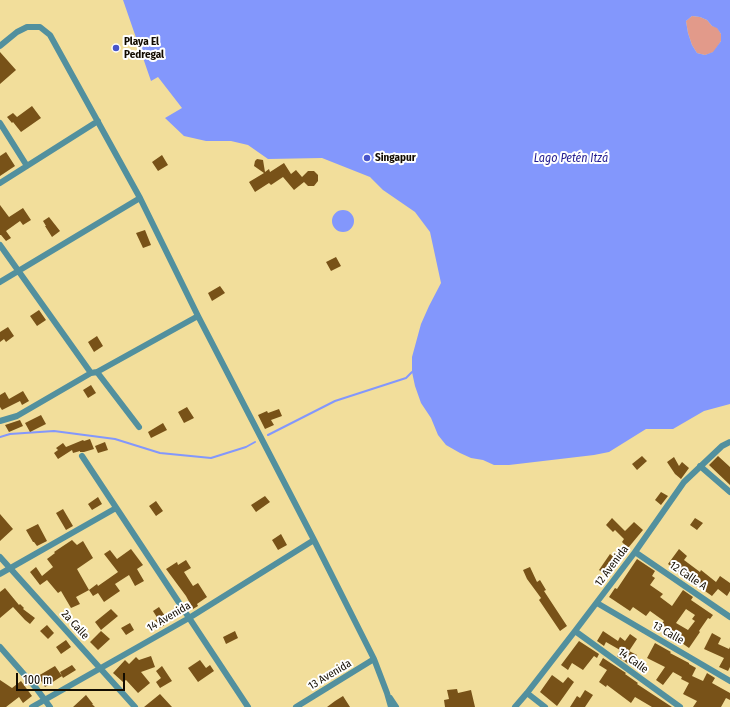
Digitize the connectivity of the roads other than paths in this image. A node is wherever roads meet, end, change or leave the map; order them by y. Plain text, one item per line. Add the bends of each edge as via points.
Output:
1 (0, 46) edge
2 (98, 121) junction
3 (0, 123) edge
4 (27, 166) junction
5 (0, 184) edge
6 (140, 198) junction
7 (0, 245) edge
8 (18, 270) junction
9 (0, 282) edge
10 (198, 316) junction
11 (94, 373) junction
12 (0, 421) edge
13 (139, 427) dead end
14 (730, 442) edge
15 (82, 456) dead end
16 (700, 466) junction
17 (730, 492) edge
18 (116, 508) junction
19 (314, 540) junction
20 (635, 552) junction
21 (0, 557) edge
22 (10, 568) junction
23 (0, 574) edge
24 (596, 603) junction
25 (730, 617) edge
26 (189, 618) junction
27 (575, 631) junction
28 (0, 647) edge
29 (374, 659) junction
30 (101, 668) junction
31 (730, 681) edge
32 (527, 693) junction
33 (387, 694) junction
34 (44, 700) junction
35 (32, 707) edge
36 (50, 707) edge
37 (135, 707) edge
38 (248, 707) edge
39 (296, 707) edge
40 (391, 707) edge
41 (396, 707) edge
42 (514, 707) edge
43 (545, 707) edge
44 (680, 707) edge

1 - 2 street via 27,27 40,27 50,35
2 - 4 street
2 - 6 street
3 - 4 street
4 - 5 street
6 - 8 street
6 - 10 street
7 - 8 street
8 - 9 street
8 - 11 street
10 - 11 street
10 - 19 street
11 - 12 street via 17,416
11 - 13 street
14 - 16 street, 12 Avenida
15 - 18 street
16 - 17 street
16 - 20 street, 12 Avenida via 684,482
18 - 22 street
18 - 26 street
19 - 26 street, 14 Avenida
19 - 29 street
20 - 24 street, 12 Avenida
20 - 25 street, 12 Calle A
21 - 22 street, 2a Calle
22 - 23 street
22 - 30 street, 2a Calle
24 - 27 street, 12 Avenida
24 - 31 street, 13 Calle
26 - 30 street, 14 Avenida
26 - 38 street
27 - 32 street, 12 Avenida
27 - 44 street, 14 Calle
28 - 34 street
29 - 33 street
29 - 39 street, 13 Avenida
30 - 34 street, 14 Avenida
30 - 37 street, 2a Calle
32 - 42 street, 12 Avenida
32 - 43 street
33 - 40 street
33 - 41 street
34 - 35 street, 14 Avenida
34 - 36 street

